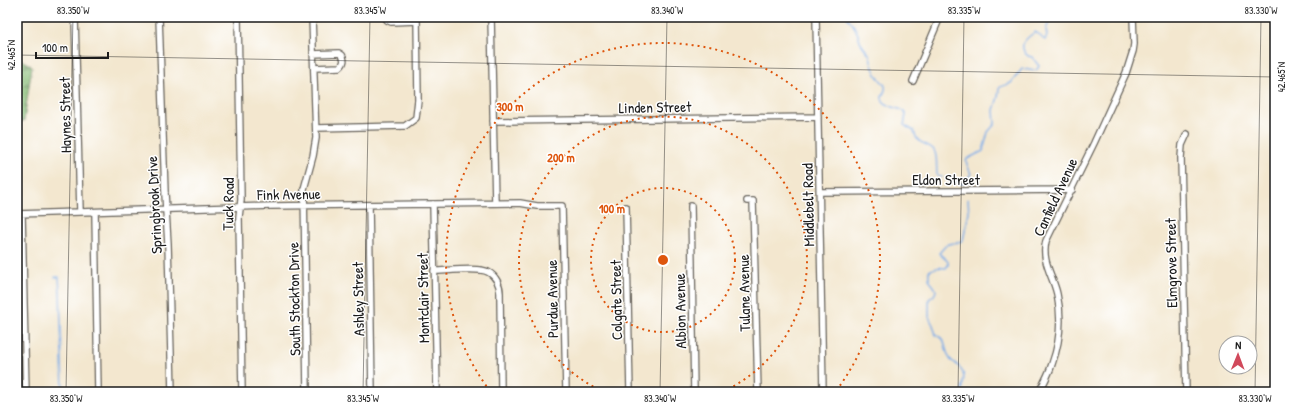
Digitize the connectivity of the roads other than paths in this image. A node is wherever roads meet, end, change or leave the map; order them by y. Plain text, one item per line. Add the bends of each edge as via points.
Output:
1 (75, 17) edge
2 (159, 17) edge
3 (238, 17) edge
4 (312, 17) edge
5 (386, 17) edge
6 (491, 17) edge
7 (816, 17) edge
8 (940, 17) edge
9 (1133, 17) edge
10 (417, 19) edge
11 (313, 54) junction
12 (314, 68) junction
13 (914, 81) dead end
14 (818, 117) junction
15 (493, 121) junction
16 (316, 128) junction
17 (1187, 134) dead end
18 (1072, 190) junction
19 (820, 192) junction
20 (747, 201) dead end
21 (495, 203) junction
22 (434, 204) junction
23 (369, 205) junction
24 (304, 206) junction
25 (562, 206) joint
26 (691, 206) dead end
27 (240, 207) junction
28 (626, 207) dead end
29 (166, 209) junction
30 (80, 212) junction
31 (95, 212) junction
32 (20, 214) edge
33 (434, 271) junction
34 (26, 392) edge
35 (98, 392) edge
36 (172, 392) edge
37 (242, 392) edge
38 (307, 392) edge
39 (372, 392) edge
40 (437, 392) edge
41 (502, 392) edge
42 (566, 392) edge
43 (630, 392) edge
44 (694, 392) edge
45 (758, 392) edge
46 (823, 392) edge
47 (1039, 392) edge
48 (1186, 392) edge

1 - 30 street, Haynes Street
2 - 29 street, Springbrook Drive
3 - 27 street, Tuck Road
4 - 11 street, South Stockton Drive
5 - 10 street via 391,22
6 - 15 street
7 - 14 street, Middlebelt Road
8 - 13 street
9 - 18 street, Canfield Avenue via 1134,44 1131,59
10 - 16 street via 416,118 405,126
11 - 12 street, South Stockton Drive
11 - 12 street via 339,53 344,60 340,67
12 - 16 street, South Stockton Drive
14 - 15 street, Linden Street
14 - 19 street, Middlebelt Road
15 - 21 street
16 - 24 street, South Stockton Drive via 315,149 304,189
17 - 48 street, Elmgrove Street via 1182,145 1181,158
18 - 19 street, Eldon Street
18 - 47 street, Canfield Avenue via 1045,246 1044,257 1057,294 1060,329 1052,364
19 - 46 street, Middlebelt Road
20 - 45 street, Tulane Avenue via 754,201
21 - 22 street, Fink Avenue
21 - 25 street, Fink Avenue
22 - 23 street, Fink Avenue
22 - 33 street, Montclair Street
23 - 24 street, Fink Avenue
23 - 39 street, Ashley Street
24 - 27 street, Fink Avenue
24 - 38 street, South Stockton Drive
25 - 42 street, Purdue Avenue
26 - 44 street, Albion Avenue
27 - 29 street, Fink Avenue
27 - 37 street, Tuck Road
28 - 43 street, Colgate Street
29 - 31 street, Fink Avenue
29 - 36 street, Springbrook Drive
30 - 31 street, Fink Avenue
30 - 32 street, Fink Avenue
31 - 35 street
32 - 34 street
33 - 40 street, Montclair Street
33 - 41 street via 487,271 497,281 500,287

